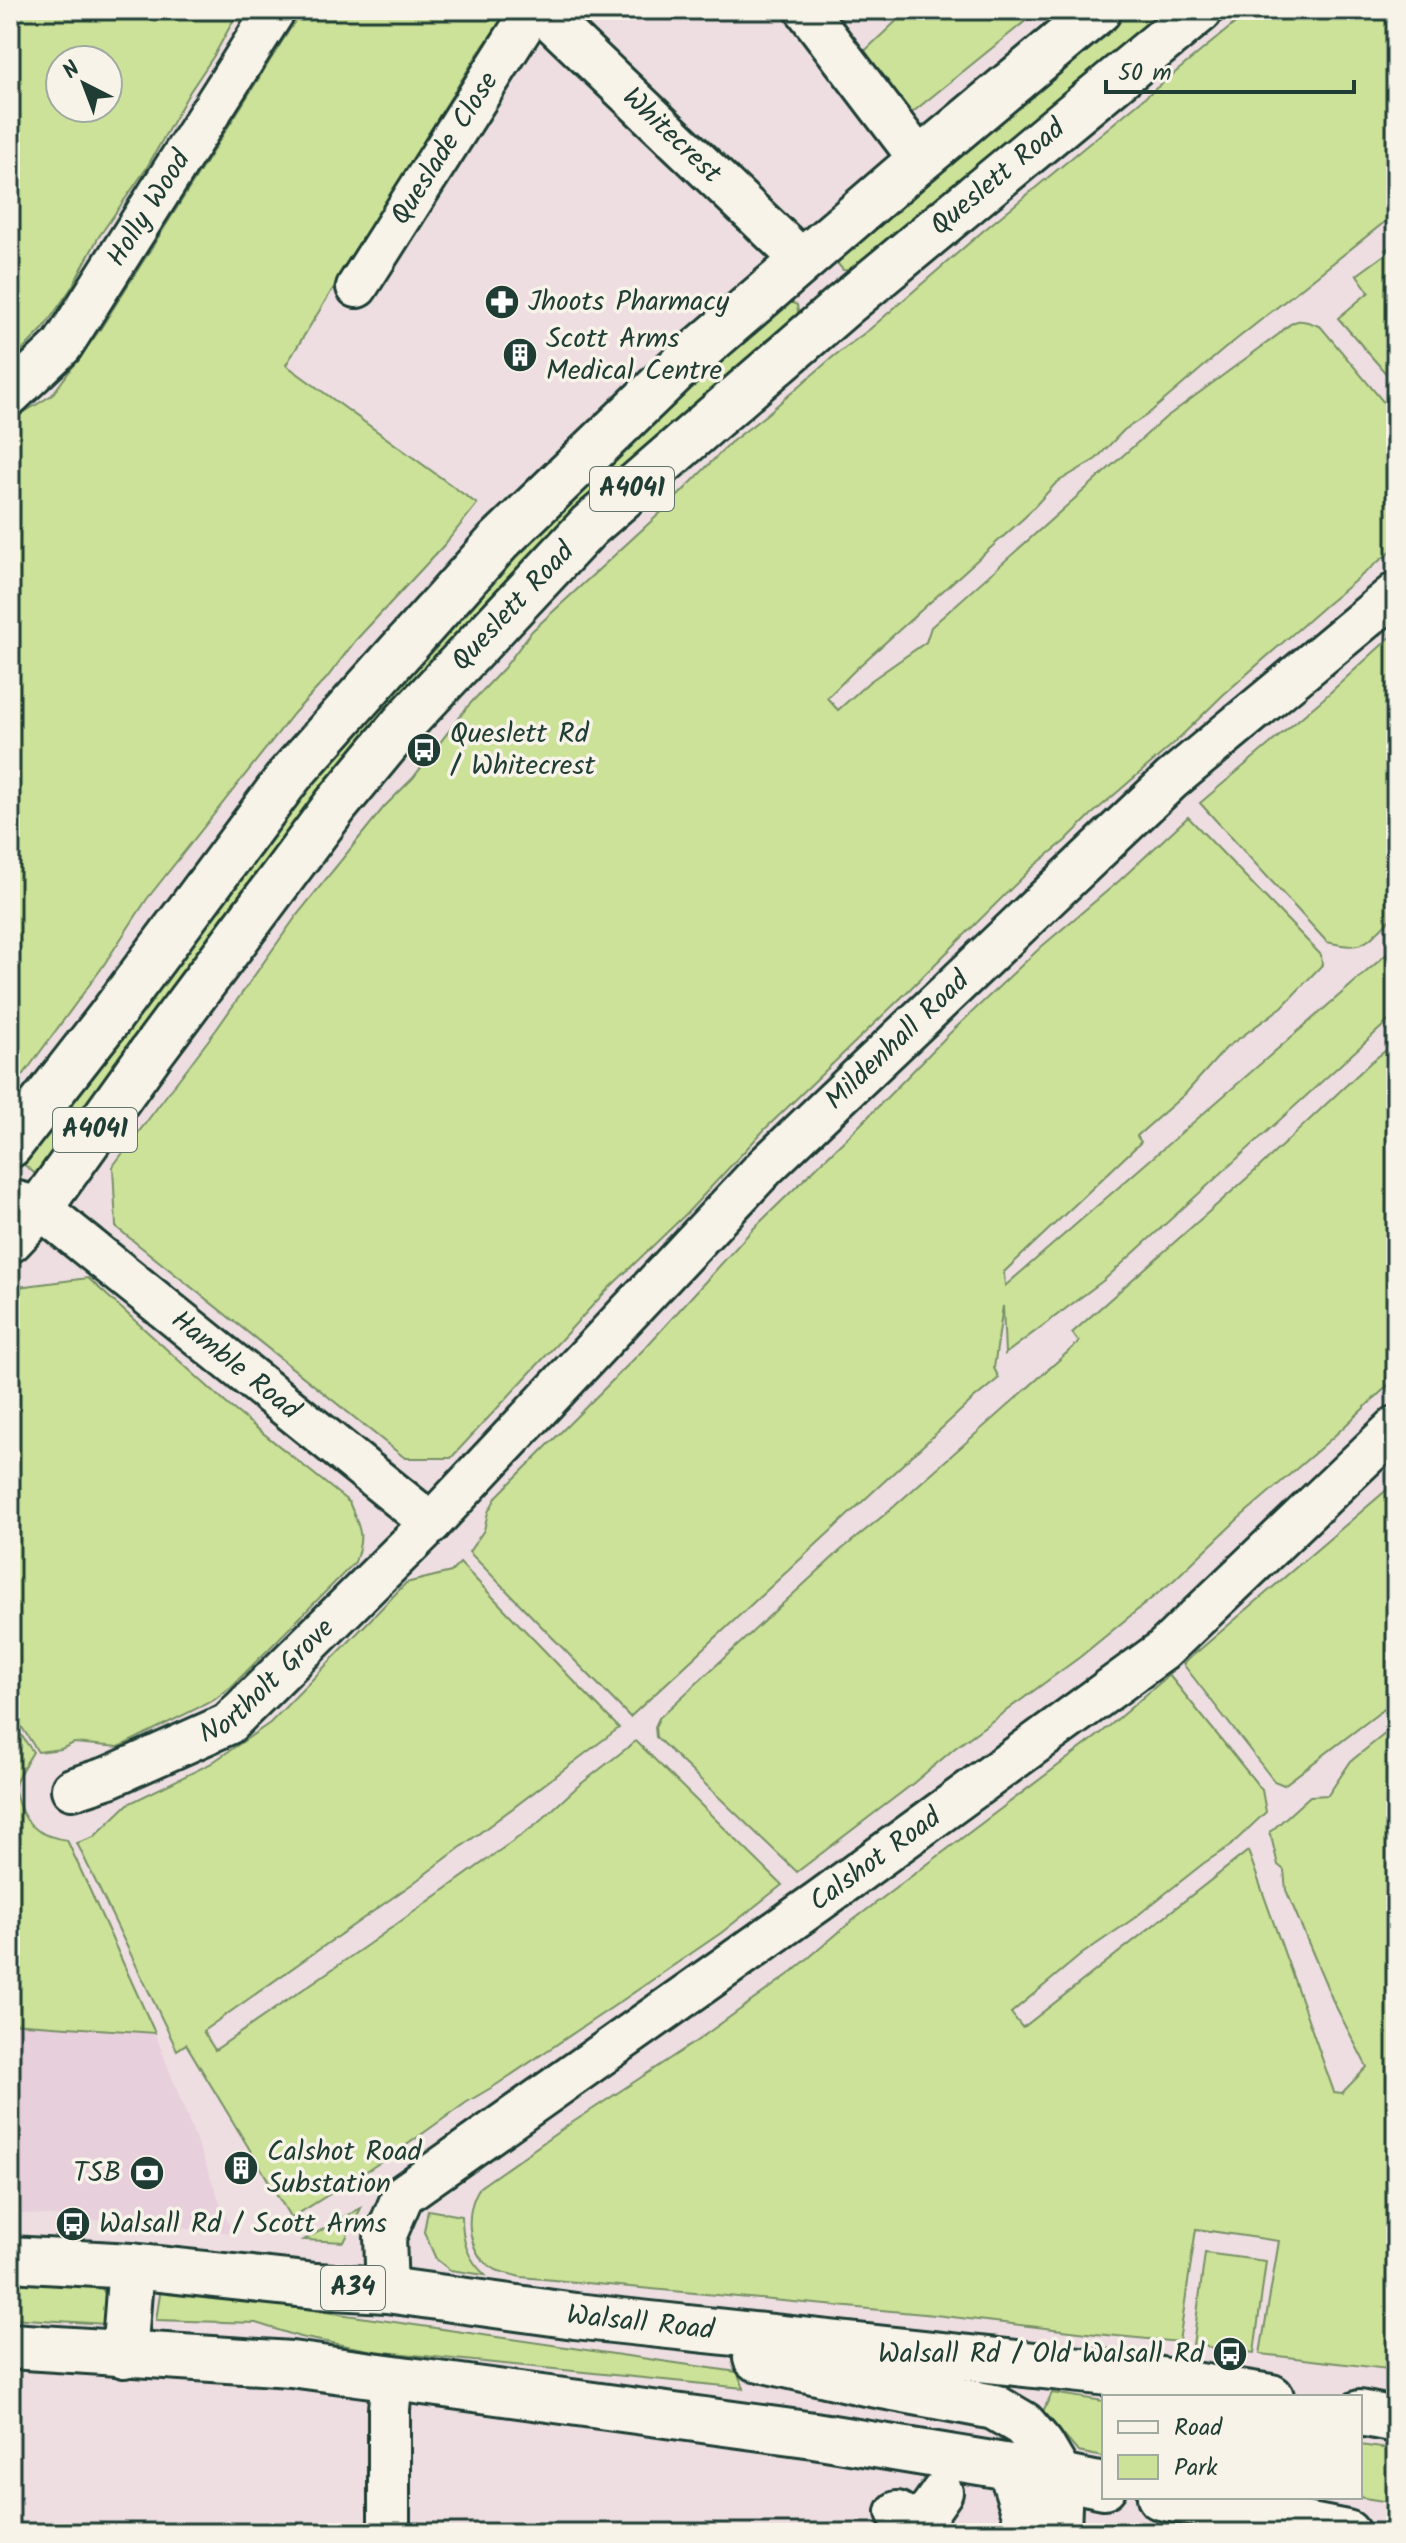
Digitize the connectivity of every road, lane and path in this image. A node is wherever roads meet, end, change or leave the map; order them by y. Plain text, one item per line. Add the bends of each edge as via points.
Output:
1 (275, 10) edge
2 (533, 10) edge
3 (540, 10) edge
4 (806, 10) edge
5 (1099, 10) edge
6 (1200, 10) edge
7 (920, 160) junction
8 (803, 261) junction
9 (357, 287) dead end
10 (844, 305) junction
11 (10, 395) edge
12 (1396, 593) edge
13 (10, 1145) edge
14 (25, 1204) edge
15 (10, 1240) edge
16 (1396, 1427) edge
17 (431, 1523) junction
18 (72, 1789) dead end
19 (10, 2259) edge
20 (131, 2266) junction
21 (387, 2290) junction
22 (575, 2316) junction
23 (10, 2346) edge
24 (124, 2355) junction
25 (392, 2378) junction
26 (1258, 2395) edge
27 (1362, 2413) edge
28 (1396, 2420) edge
29 (1010, 2467) junction
30 (1060, 2477) junction
31 (1102, 2486) edge
32 (942, 2492) dead end
33 (1170, 2499) edge
34 (916, 2523) edge
35 (389, 2533) edge
36 (1031, 2533) edge
37 (1058, 2533) edge
38 (1345, 2533) edge

1 - 11 street, Holly Wood via 62,346
2 - 9 street, Queslade Close
3 - 8 street, Whitecrest
4 - 7 street
5 - 7 main road, Queslett Road / A4041
6 - 10 main road, Queslett Road / A4041
7 - 8 main road, Queslett Road / A4041
8 - 10 main road
8 - 13 main road, Queslett Road / A4041 via 676,370 499,541 290,775
10 - 14 main road, Queslett Road / A4041 via 589,526 404,723 336,805 151,1053
12 - 17 street, Mildenhall Road via 1171,780 766,1166
14 - 15 main road, Queslett Road / A4041
14 - 17 street, Hamble Road
16 - 21 street, Calshot Road via 1162,1651 403,2195 385,2237
17 - 18 street, Northolt Grove via 228,1724
19 - 20 main road, Walsall Road / A34
20 - 21 main road, Walsall Road / A34
20 - 24 main road
21 - 22 main road, Walsall Road / A34
22 - 26 main road, Walsall Road / A34 via 1128,2375
22 - 30 main road via 994,2407 1023,2424
23 - 24 main road
24 - 25 main road via 291,2364
25 - 29 main road
25 - 35 street
27 - 28 main road
29 - 30 main road
29 - 36 main road
30 - 31 main road
30 - 37 main road
32 - 34 street
33 - 38 main road

